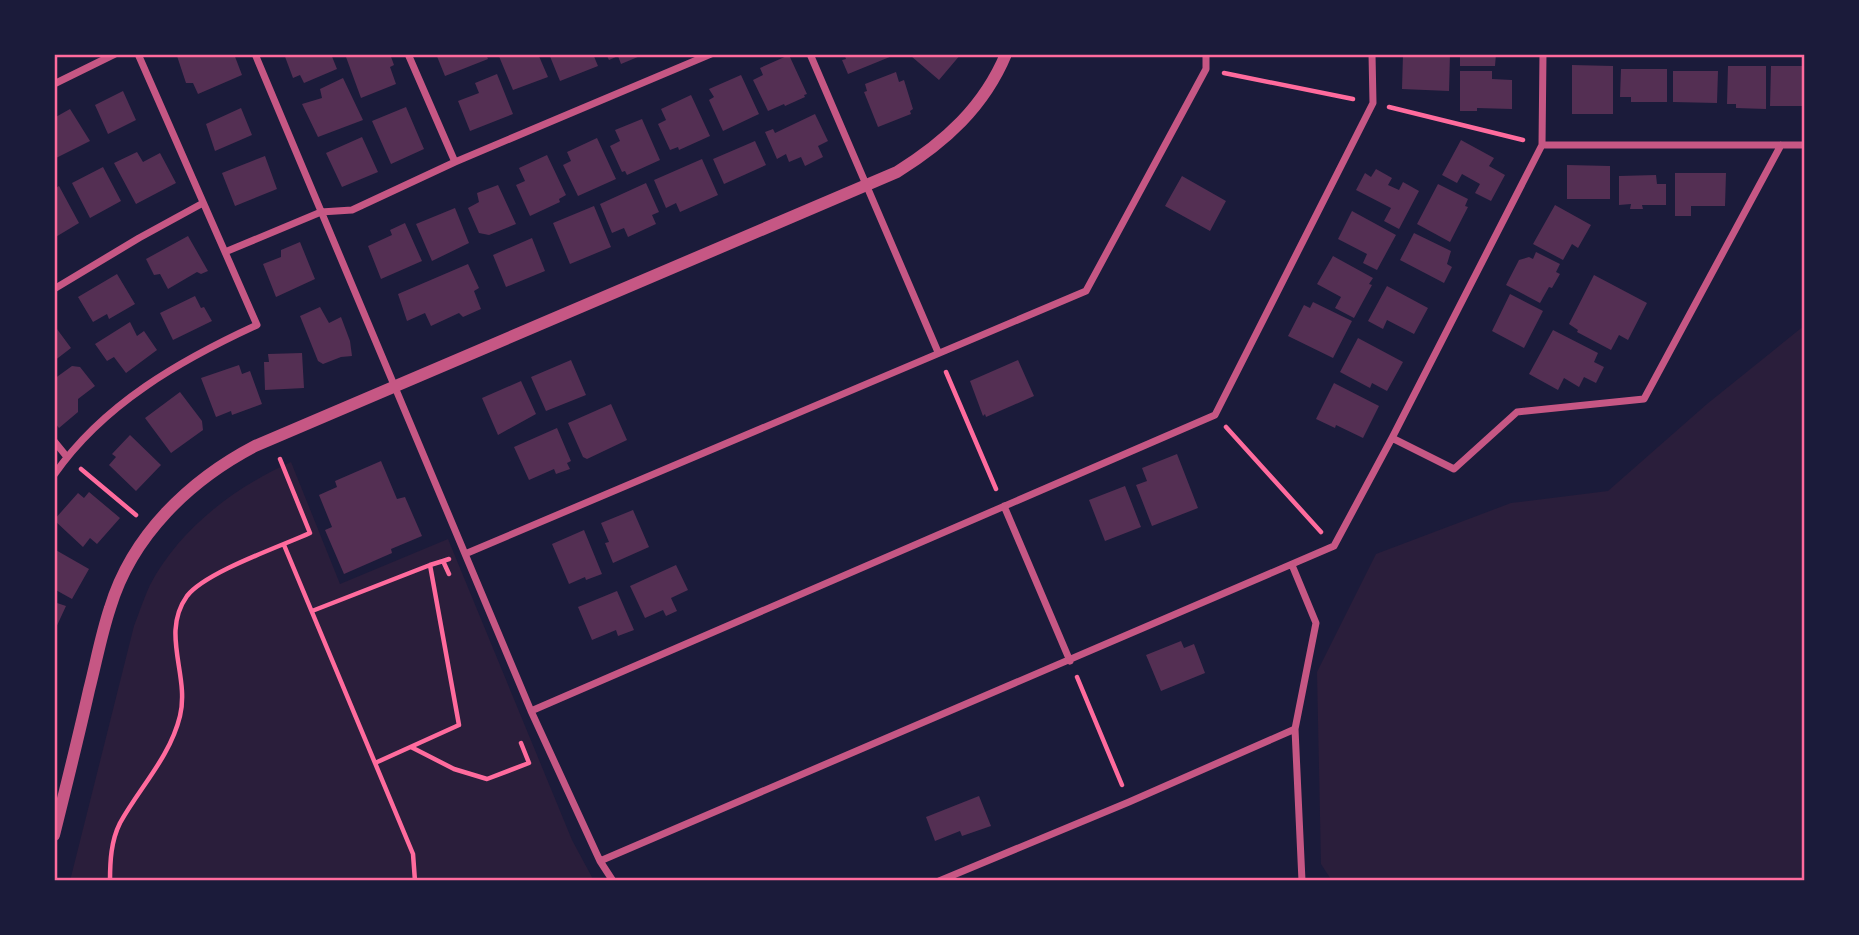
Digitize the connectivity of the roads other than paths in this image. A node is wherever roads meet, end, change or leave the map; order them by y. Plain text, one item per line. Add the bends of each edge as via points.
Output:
1 (115, 54) edge
2 (255, 54) edge
3 (408, 54) edge
4 (711, 54) edge
5 (810, 54) edge
6 (1006, 54) edge
7 (1206, 54) edge
8 (1372, 54) edge
9 (1542, 54) edge
10 (141, 55) edge
11 (54, 84) edge
12 (1542, 145) junction
13 (1781, 145) junction
14 (1805, 145) edge
15 (455, 162) junction
16 (866, 186) junction
17 (203, 203) junction
18 (321, 212) junction
19 (225, 252) junction
20 (54, 289) edge
21 (938, 352) junction
22 (394, 388) junction
23 (1392, 438) junction
24 (54, 441) edge
25 (67, 457) junction
26 (54, 475) edge
27 (1004, 506) junction
28 (465, 554) junction
29 (1292, 565) junction
30 (1070, 661) junction
31 (531, 711) junction
32 (1295, 729) junction
33 (54, 835) edge
34 (600, 861) junction
35 (612, 881) edge
36 (939, 881) edge
37 (1301, 881) edge

1 - 11 street
2 - 18 street
3 - 15 street
4 - 15 street
5 - 16 street
6 - 16 street via 986,93 947,137 897,172
7 - 21 street via 1206,69 1086,291
8 - 27 street via 1373,103 1215,415
9 - 12 street
10 - 17 street
12 - 13 street
12 - 23 street
13 - 14 street
13 - 23 street via 1644,399 1517,412 1454,469
15 - 18 street via 352,210
16 - 21 street
16 - 22 street
17 - 19 street
17 - 20 street
18 - 19 street
18 - 22 street
19 - 25 street via 257,325 159,377 105,419
21 - 28 street
22 - 28 street
22 - 33 street via 239,455 191,488 153,528 129,563 110,606
23 - 29 street via 1334,546
24 - 25 street
25 - 26 street
27 - 30 street
27 - 31 street
28 - 31 street
29 - 30 street
29 - 32 street via 1315,624
30 - 34 street
31 - 34 street
32 - 36 street
32 - 37 street
34 - 35 street

